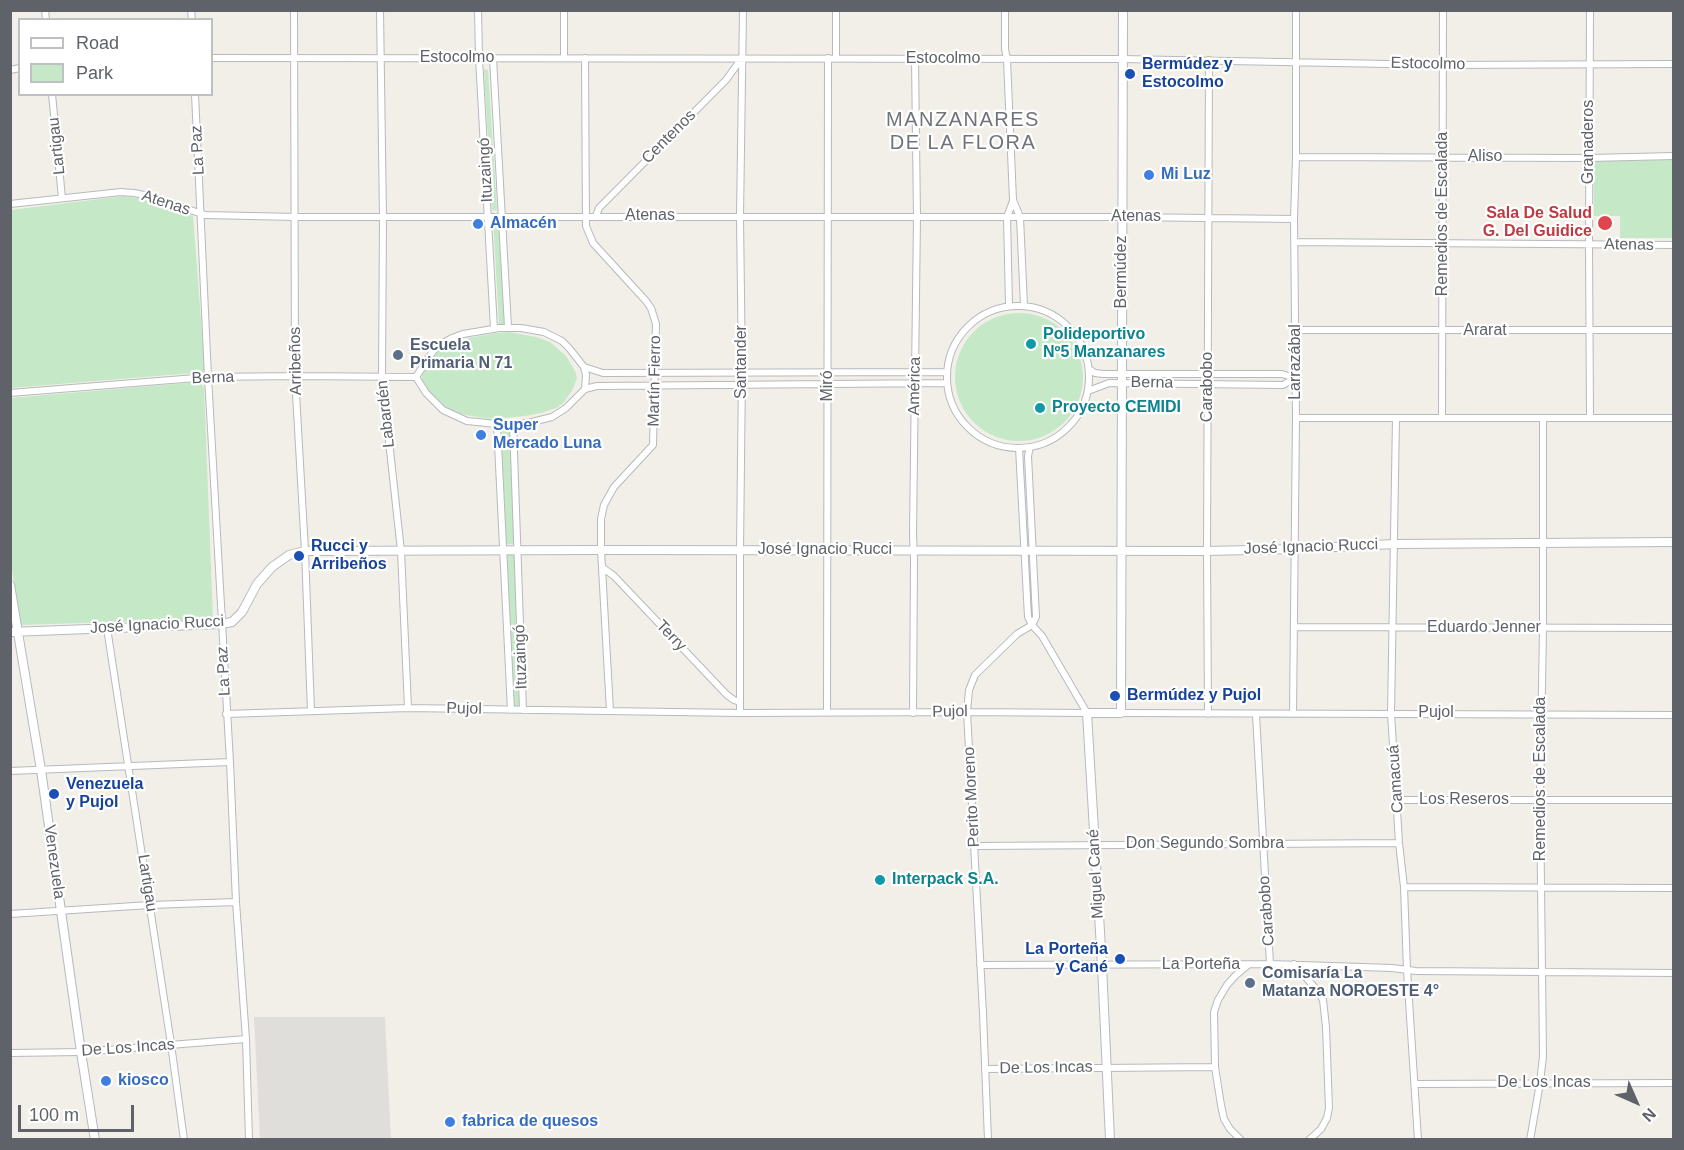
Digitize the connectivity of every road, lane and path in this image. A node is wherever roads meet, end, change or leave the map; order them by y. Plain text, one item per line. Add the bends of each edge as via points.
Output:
1 (294, 10) edge
2 (380, 10) edge
3 (478, 10) edge
4 (564, 10) edge
5 (743, 10) edge
6 (836, 10) edge
7 (1005, 10) edge
8 (1122, 10) edge
9 (1296, 10) edge
10 (1443, 10) edge
11 (1590, 10) edge
12 (380, 57) junction
13 (564, 57) junction
14 (585, 57) junction
15 (213, 58) edge
16 (295, 58) junction
17 (479, 58) junction
18 (493, 58) junction
19 (742, 58) junction
20 (828, 58) junction
21 (836, 58) junction
22 (915, 59) junction
23 (1007, 59) junction
24 (1122, 59) junction
25 (1209, 60) junction
26 (1296, 61) junction
27 (1589, 64) junction
28 (1674, 64) edge
29 (1443, 65) junction
30 (726, 79) junction
31 (741, 82) junction
32 (52, 96) edge
33 (195, 96) edge
34 (1674, 156) edge
35 (1296, 157) junction
36 (1443, 157) junction
37 (1589, 158) junction
38 (62, 198) junction
39 (1013, 200) junction
40 (10, 204) edge
41 (201, 215) junction
42 (488, 216) junction
43 (501, 216) junction
44 (586, 216) junction
45 (596, 216) junction
46 (296, 217) junction
47 (383, 217) junction
48 (740, 217) junction
49 (917, 217) junction
50 (1007, 217) junction
51 (1020, 217) junction
52 (1122, 217) junction
53 (829, 218) junction
54 (1208, 218) junction
55 (1294, 219) junction
56 (1296, 242) junction
57 (1442, 243) junction
58 (1588, 244) junction
59 (1674, 245) edge
60 (1008, 306) junction
61 (1024, 306) junction
62 (508, 327) junction
63 (494, 329) junction
64 (1296, 330) junction
65 (1674, 330) edge
66 (1442, 331) junction
67 (1589, 331) junction
68 (584, 367) junction
69 (1089, 369) junction
70 (655, 372) junction
71 (742, 372) junction
72 (947, 372) junction
73 (828, 373) junction
74 (916, 373) junction
75 (1123, 373) junction
76 (1209, 373) junction
77 (295, 375) junction
78 (382, 377) junction
79 (416, 377) junction
80 (208, 378) junction
81 (1295, 378) junction
82 (947, 383) junction
83 (1123, 383) junction
84 (742, 384) junction
85 (828, 384) junction
86 (916, 384) junction
87 (1208, 384) junction
88 (655, 385) junction
89 (585, 389) junction
90 (1088, 391) junction
91 (10, 393) edge
92 (1296, 418) junction
93 (1396, 418) junction
94 (1442, 418) junction
95 (1543, 418) junction
96 (1590, 418) junction
97 (1674, 418) edge
98 (497, 424) junction
99 (513, 424) junction
100 (1030, 447) junction
101 (1019, 448) junction
102 (1543, 542) junction
103 (1674, 542) edge
104 (1395, 544) junction
105 (1295, 549) junction
106 (503, 550) junction
107 (517, 550) junction
108 (601, 550) junction
109 (827, 550) junction
110 (914, 550) junction
111 (1122, 550) junction
112 (305, 551) junction
113 (401, 551) junction
114 (740, 551) junction
115 (1028, 551) junction
116 (1207, 551) junction
117 (603, 568) junction
118 (10, 585) edge
119 (221, 624) junction
120 (1032, 625) junction
121 (1295, 627) junction
122 (107, 628) junction
123 (1393, 628) junction
124 (1543, 628) junction
125 (1674, 628) edge
126 (14, 632) edge
127 (740, 702) junction
128 (408, 708) junction
129 (511, 710) junction
130 (523, 710) junction
131 (310, 711) junction
132 (610, 711) junction
133 (967, 712) junction
134 (740, 713) junction
135 (827, 713) junction
136 (913, 713) junction
137 (1087, 713) junction
138 (1121, 713) junction
139 (1391, 713) junction
140 (226, 714) junction
141 (1208, 714) junction
142 (1293, 714) junction
143 (1541, 714) junction
144 (1256, 715) junction
145 (1674, 715) edge
146 (230, 762) junction
147 (129, 766) junction
148 (41, 770) junction
149 (10, 771) edge
150 (1540, 799) junction
151 (1398, 800) junction
152 (1674, 800) edge
153 (1399, 843) junction
154 (1095, 844) junction
155 (1262, 845) junction
156 (975, 846) junction
157 (1404, 887) junction
158 (1540, 887) junction
159 (1674, 888) edge
160 (236, 902) junction
161 (150, 905) junction
162 (62, 910) junction
163 (10, 914) edge
164 (1249, 964) junction
165 (1270, 964) junction
166 (1294, 964) junction
167 (980, 965) junction
168 (1102, 965) junction
169 (1407, 970) junction
170 (1540, 972) junction
171 (1674, 973) edge
172 (246, 1040) junction
173 (171, 1044) junction
174 (81, 1052) junction
175 (10, 1053) edge
176 (1215, 1066) junction
177 (1106, 1067) junction
178 (985, 1069) junction
179 (1540, 1083) junction
180 (1674, 1083) edge
181 (1414, 1084) junction
182 (95, 1140) edge
183 (184, 1140) edge
184 (249, 1140) edge
185 (988, 1140) edge
186 (1110, 1140) edge
187 (1241, 1140) edge
188 (1309, 1140) edge
189 (1419, 1140) edge
190 (1530, 1140) edge

1 - 16 street, Arribeños
2 - 12 street, Labardén
3 - 17 street, Ituzaingó
4 - 13 street
5 - 19 street, Santander
6 - 21 street
7 - 23 street
8 - 24 street, Bermúdez
9 - 26 street, Larrazábal
10 - 29 street, Remedios de Escalada
11 - 27 street, Granaderos
12 - 16 street, Estocolmo
12 - 17 street, Estocolmo
12 - 47 street, Labardén
13 - 14 street, Estocolmo
13 - 18 street, Estocolmo
14 - 19 street, Estocolmo
14 - 44 street, Martín Fierro
15 - 16 street, Estocolmo
16 - 46 street, Arribeños
17 - 18 street, Estocolmo
17 - 42 street, Ituzaingó
18 - 43 street, Ituzaingó
19 - 20 street, Estocolmo
19 - 30 street, Centenos
19 - 31 street, Santander
20 - 21 street, Estocolmo
20 - 53 street, Miró
21 - 22 street, Estocolmo
22 - 23 street, Estocolmo
22 - 49 street, América
23 - 24 street, Estocolmo
23 - 39 street
24 - 25 street, Estocolmo
24 - 52 street, Bermúdez
25 - 26 street, Estocolmo
25 - 54 street, Carabobo
26 - 29 street, Estocolmo
26 - 35 street, Larrazábal
27 - 28 street, Estocolmo
27 - 29 street, Estocolmo
27 - 37 street, Granaderos
29 - 36 street, Remedios de Escalada
30 - 31 street
30 - 45 street, Centenos via 599,208
31 - 48 street, Santander
32 - 38 street, Lartigau
33 - 41 street, La Paz
34 - 37 street, Aliso
35 - 36 street, Aliso
35 - 55 street, Larrazábal
36 - 37 street, Aliso
36 - 57 street, Remedios de Escalada
37 - 58 street, Granaderos
38 - 40 street, Atenas
38 - 41 street, Atenas via 134,193
39 - 50 street
39 - 51 street
41 - 46 street, Atenas
41 - 80 street, La Paz
42 - 43 street, Atenas
42 - 47 street, Atenas
42 - 63 street, Ituzaingó
43 - 44 street, Atenas
43 - 62 street, Ituzaingó
44 - 45 street, Atenas
44 - 70 street, Martín Fierro via 593,243 651,308 656,324
45 - 48 street, Atenas
46 - 47 street, Atenas
46 - 77 street, Arribeños
47 - 78 street, Labardén
48 - 53 street, Atenas
48 - 71 street, Santander
49 - 50 street, Atenas
49 - 53 street, Atenas
49 - 74 street, América
50 - 51 street, Atenas
50 - 60 street
51 - 52 street, Atenas
51 - 61 street
52 - 54 street, Atenas
52 - 75 street, Bermúdez
53 - 73 street, Miró
54 - 55 street, Atenas
54 - 76 street, Carabobo
55 - 56 street, Larrazábal
56 - 57 street, Atenas
56 - 64 street, Larrazábal
57 - 58 street, Atenas
57 - 66 street, Remedios de Escalada
58 - 59 street, Atenas
58 - 67 street, Granaderos
60 - 61 street
60 - 72 street via 988,312 970,325 956,342
61 - 69 street via 1045,311 1064,322 1083,348
62 - 63 street
62 - 68 street via 532,329 554,337
63 - 79 street via 463,334 443,343
64 - 66 street, Ararat
64 - 81 street, Larrazábal
65 - 67 street, Ararat
66 - 67 street, Ararat
66 - 94 street, Remedios de Escalada
67 - 96 street, Granaderos
68 - 70 street via 603,373
68 - 89 street
69 - 75 street, Berna via 1099,374
69 - 90 street
70 - 71 street
70 - 88 street, Martín Fierro
71 - 73 street
71 - 84 street, Santander
72 - 74 street
72 - 82 street
73 - 74 street
73 - 85 street, Miró
74 - 86 street, América
75 - 76 street, Berna
75 - 83 street, Bermúdez
76 - 81 street, Berna via 1282,374
76 - 87 street, Carabobo
77 - 78 street, Berna
77 - 80 street, Berna
77 - 112 street, Arribeños
78 - 79 street, Berna
78 - 113 street, Labardén
79 - 98 street via 426,393 448,412 467,421
80 - 91 street, Berna
80 - 119 street, La Paz
81 - 87 street, Berna via 1283,385
81 - 92 street, Larrazábal
82 - 86 street
82 - 101 street via 952,404 970,430 998,445
83 - 87 street, Berna
83 - 90 street, Berna via 1102,384
83 - 111 street, Bermúdez
84 - 85 street
84 - 88 street
84 - 114 street, Santander
85 - 86 street
85 - 109 street, Miró
86 - 110 street, América
87 - 116 street, Carabobo
88 - 89 street
88 - 108 street, Martín Fierro via 652,445 608,495 602,512
89 - 99 street via 552,417
90 - 100 street via 1081,411 1068,428
92 - 93 street
92 - 105 street, Larrazábal
93 - 94 street
93 - 104 street, Camacuá
94 - 95 street
95 - 96 street
95 - 102 street, Remedios de Escalada
96 - 97 street
98 - 99 street
98 - 106 street, Ituzaingó
99 - 107 street, Ituzaingó
100 - 101 street
100 - 115 street
101 - 115 street
102 - 103 street, José Ignacio Rucci
102 - 104 street, José Ignacio Rucci
102 - 124 street, Remedios de Escalada
104 - 105 street, José Ignacio Rucci
104 - 123 street, Camacuá
105 - 116 street, José Ignacio Rucci
105 - 121 street, Larrazábal
106 - 107 street, José Ignacio Rucci
106 - 113 street, José Ignacio Rucci
106 - 129 street, Ituzaingó
107 - 108 street, José Ignacio Rucci
107 - 130 street, Ituzaingó
108 - 114 street, José Ignacio Rucci
108 - 117 street, Martín Fierro
109 - 110 street, José Ignacio Rucci
109 - 114 street, José Ignacio Rucci
109 - 135 street, Miró
110 - 115 street, José Ignacio Rucci
110 - 136 street, América
111 - 115 street, José Ignacio Rucci
111 - 116 street, José Ignacio Rucci
111 - 138 street, Bermúdez
112 - 113 street, José Ignacio Rucci
112 - 119 street, José Ignacio Rucci via 289,555 272,567 238,617
112 - 131 street, Arribeños
113 - 128 street, Labardén
114 - 127 street, Santander
115 - 120 street via 1036,617
116 - 141 street, Carabobo
117 - 127 street, Terry via 727,695
117 - 132 street, Martín Fierro
118 - 126 street, Venezuela
119 - 122 street, José Ignacio Rucci
119 - 140 street, La Paz
120 - 133 street, Perito Moreno via 1017,634 975,675
120 - 137 street, Miguel Cané
121 - 123 street, Eduardo Jenner
121 - 142 street, Larrazábal
122 - 126 street, José Ignacio Rucci
122 - 147 street, Lartigau
123 - 124 street, Eduardo Jenner
123 - 139 street, Camacuá
124 - 125 street, Eduardo Jenner
124 - 143 street, Remedios de Escalada
126 - 148 street, Venezuela
127 - 134 street, Santander
128 - 129 street, Pujol
128 - 131 street, Pujol
129 - 130 street, Pujol
130 - 132 street, Pujol
131 - 140 street, Pujol
132 - 134 street, Pujol
133 - 136 street, Pujol
133 - 137 street, Pujol
133 - 156 street, Perito Moreno
134 - 135 street, Pujol
135 - 136 street, Pujol
137 - 138 street, Pujol
137 - 154 street, Miguel Cané
138 - 141 street, Pujol
139 - 142 street, Pujol
139 - 143 street, Pujol
139 - 151 street, Camacuá
140 - 146 street, La Paz
141 - 144 street, Pujol
142 - 144 street, Pujol
143 - 145 street, Pujol
143 - 150 street, Remedios de Escalada
144 - 155 street, Carabobo
146 - 147 street
146 - 160 street, La Paz
147 - 148 street
147 - 161 street, Lartigau
148 - 149 street
148 - 162 street, Venezuela
150 - 151 street, Los Reseros
150 - 152 street, Los Reseros
150 - 158 street, Remedios de Escalada
151 - 153 street, Camacuá
153 - 155 street, Don Segundo Sombra
153 - 157 street, Camacuá
154 - 155 street, Don Segundo Sombra
154 - 156 street, Don Segundo Sombra
154 - 168 street, Miguel Cané
155 - 165 street, Carabobo
156 - 167 street, Perito Moreno
157 - 158 street
157 - 169 street, Camacuá
158 - 159 street
158 - 170 street, Remedios de Escalada
160 - 161 street
160 - 172 street, La Paz
161 - 162 street
161 - 173 street, Lartigau
162 - 163 street
162 - 174 street, Venezuela
164 - 165 street, La Porteña
164 - 168 street, La Porteña
164 - 176 street, Carabobo via 1218,1000 1214,1012
165 - 166 street, La Porteña
166 - 169 street, La Porteña
166 - 188 street via 1323,1000 1326,1027 1329,1107 1321,1129
167 - 168 street, La Porteña
167 - 178 street, Perito Moreno
168 - 177 street, Miguel Cané
169 - 170 street, La Porteña
169 - 181 street, Camacuá
170 - 171 street, La Porteña
170 - 179 street, Remedios de Escalada
172 - 173 street, De Los Incas
172 - 184 street, La Paz
173 - 174 street, De Los Incas
173 - 183 street, Lartigau
174 - 175 street, De Los Incas
174 - 182 street, Venezuela
176 - 177 street, De Los Incas
176 - 187 street, Carabobo via 1224,1119
177 - 178 street, De Los Incas
177 - 186 street, Miguel Cané
178 - 185 street, Perito Moreno
179 - 180 street, De Los Incas
179 - 181 street, De Los Incas
179 - 190 street, Remedios de Escalada
181 - 189 street, Camacuá

